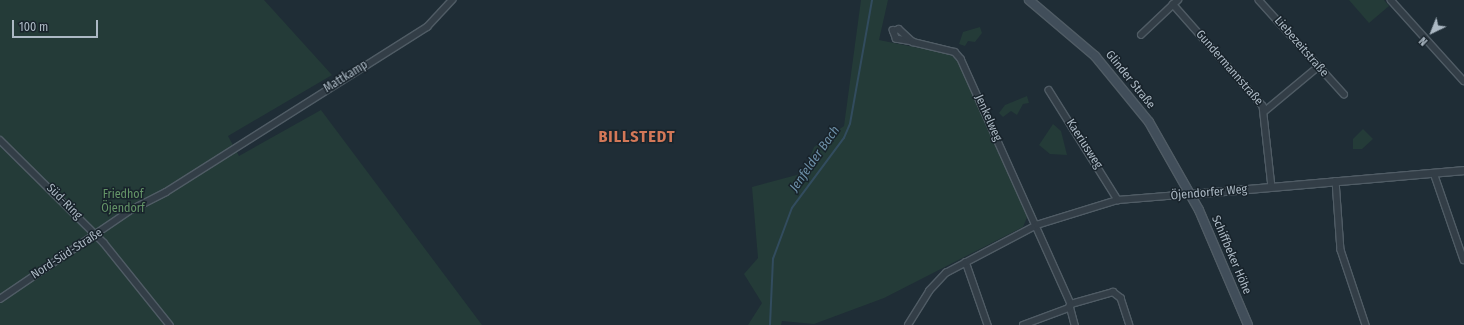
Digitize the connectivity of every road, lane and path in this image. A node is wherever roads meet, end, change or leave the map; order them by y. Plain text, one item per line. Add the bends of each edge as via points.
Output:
1 (452, 0) edge
2 (1028, 0) edge
3 (1178, 0) edge
4 (1259, 0) edge
5 (1391, 0) edge
6 (1173, 4) junction
7 (1141, 35) dead end
8 (913, 42) dead end
9 (1318, 67) junction
10 (1464, 81) edge
11 (1049, 90) dead end
12 (1344, 94) dead end
13 (1266, 112) junction
14 (0, 140) edge
15 (234, 147) joint
16 (1464, 170) edge
17 (1434, 173) junction
18 (1336, 181) junction
19 (1272, 187) junction
20 (1191, 194) junction
21 (1118, 200) junction
22 (1037, 225) junction
23 (95, 234) junction
24 (1464, 260) edge
25 (966, 262) junction
26 (0, 299) edge
27 (1070, 306) junction
28 (170, 325) edge
29 (908, 325) edge
30 (988, 325) edge
31 (1023, 325) edge
32 (1075, 325) edge
33 (1130, 325) edge
34 (1248, 325) edge
35 (1366, 325) edge

1 - 15 street, Mattkamp via 427,27
2 - 20 main road, Glinder Straße via 1074,36 1118,82 1152,126
3 - 6 street
4 - 9 street, Liebezeitstraße
5 - 10 street
6 - 7 street
6 - 13 street, Gundermannstraße
8 - 22 street, Jenkelweg via 958,55
9 - 12 street, Liebezeitstraße
9 - 13 street
11 - 21 street, Kaeriusweg
13 - 19 street, Gundermannstraße
14 - 23 street, Süd-Ring
15 - 23 street, Nord-Süd-Straße
16 - 17 street, Öjendorfer Weg
17 - 18 street, Öjendorfer Weg
17 - 24 street
18 - 19 street, Öjendorfer Weg
18 - 35 street via 1341,250
19 - 20 street, Öjendorfer Weg
20 - 21 street, Öjendorfer Weg
20 - 34 main road, Schiffbeker Höhe
21 - 22 street, Öjendorfer Weg
22 - 25 street, Öjendorfer Weg
22 - 27 street, Jenkelweg
23 - 26 street, Nord-Süd-Straße
23 - 28 street, Süd-Ring
25 - 29 street, Öjendorfer Weg via 936,281
25 - 30 street
27 - 31 street
27 - 32 street, Jenkelweg
27 - 33 street via 1113,292 1121,298

